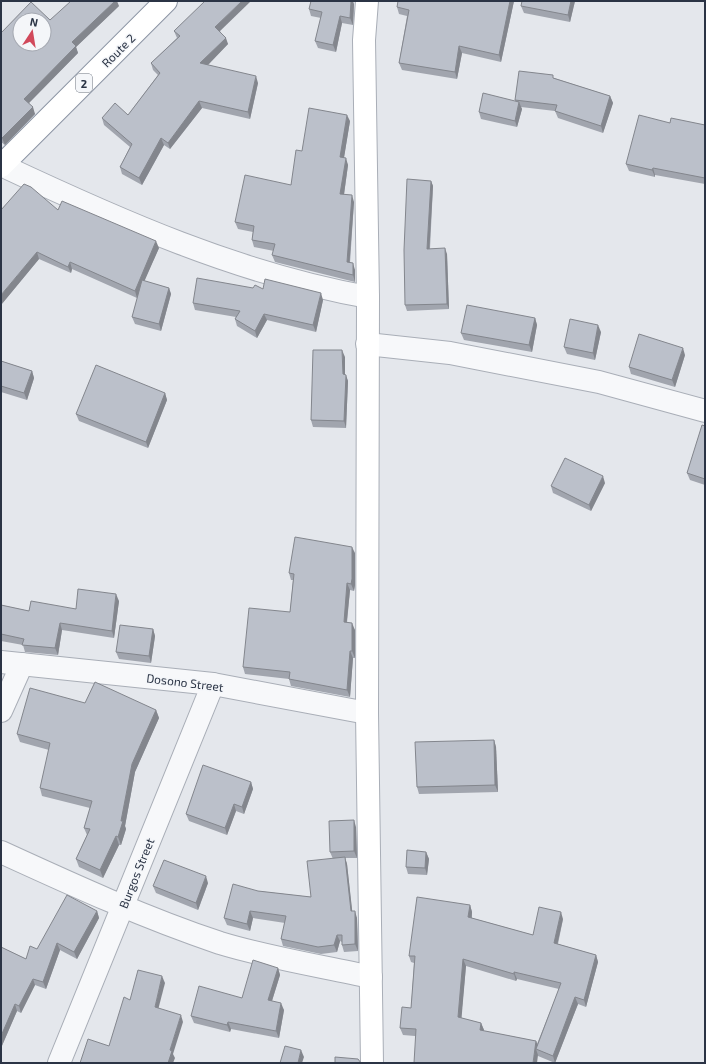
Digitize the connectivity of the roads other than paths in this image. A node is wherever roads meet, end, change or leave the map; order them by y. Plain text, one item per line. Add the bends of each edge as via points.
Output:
1 (166, 1) edge
2 (367, 1) edge
3 (1, 165) edge
4 (368, 297) junction
5 (367, 344) junction
6 (705, 411) edge
7 (11, 663) edge
8 (213, 684) junction
9 (1, 711) edge
10 (367, 713) junction
11 (1, 852) edge
12 (122, 907) junction
13 (371, 977) junction
14 (60, 1063) edge
15 (372, 1063) edge

1 - 3 main road, Route 2 / 2
2 - 4 main road via 364,40
3 - 4 street via 148,231 236,264
4 - 5 main road
5 - 6 street via 450,353 599,382
5 - 10 main road
7 - 8 street, Dosono Street
7 - 9 street
8 - 10 street, Dosono Street
8 - 12 street, Burgos Street
10 - 13 main road
11 - 12 street
12 - 13 street via 221,943
12 - 14 street, Burgos Street
13 - 15 main road

